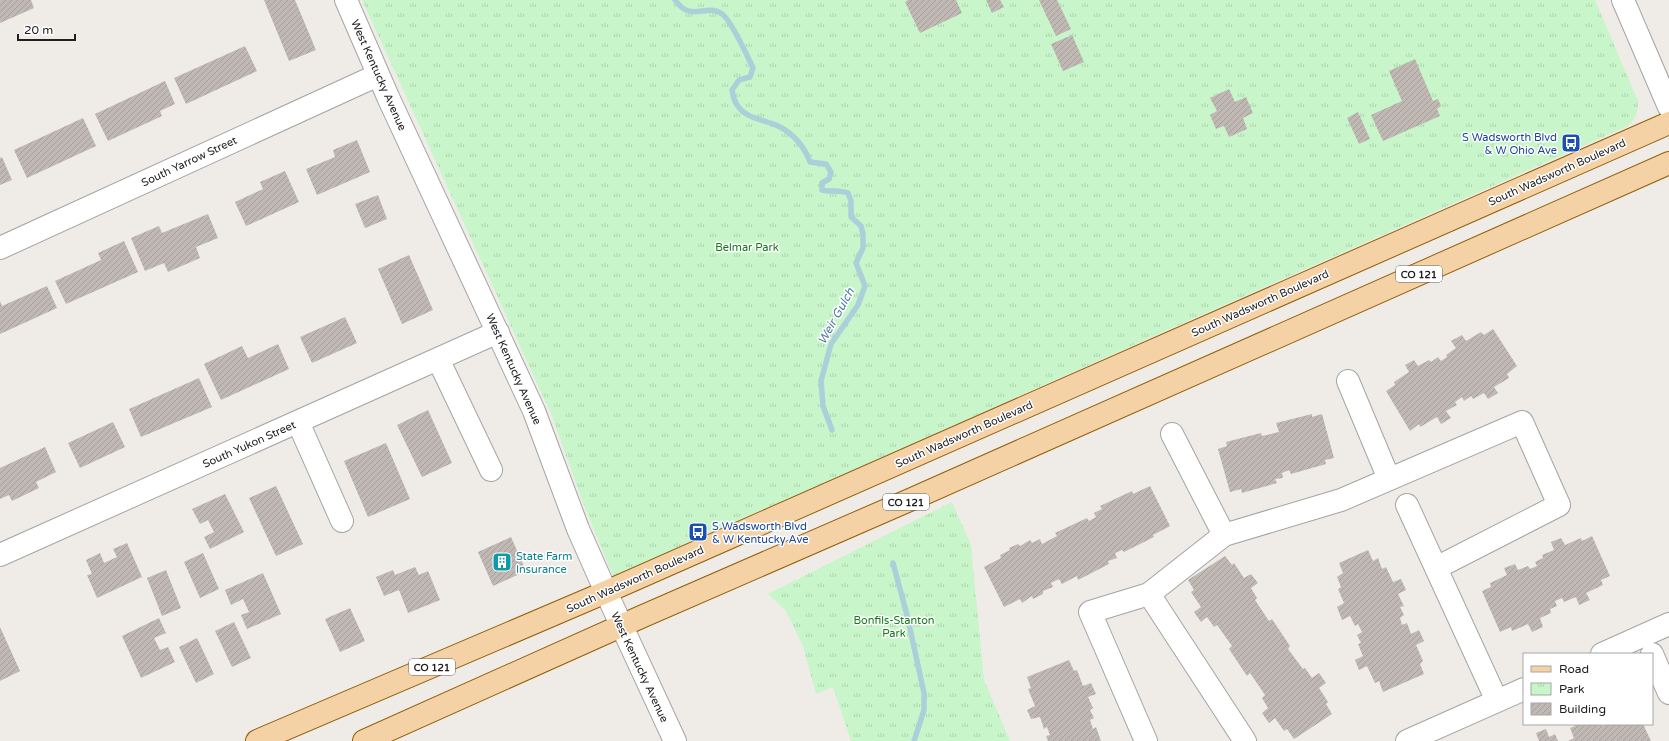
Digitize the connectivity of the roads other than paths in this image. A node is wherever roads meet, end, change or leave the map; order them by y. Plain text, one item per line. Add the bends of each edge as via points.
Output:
1 (346, 0) edge
2 (1623, 0) edge
3 (378, 75) junction
4 (1669, 107) edge
5 (1669, 123) edge
6 (1669, 163) edge
7 (0, 248) edge
8 (498, 332) junction
9 (438, 359) junction
10 (1348, 381) dead end
11 (298, 422) junction
12 (1172, 434) dead end
13 (491, 470) dead end
14 (1389, 479) junction
15 (1407, 505) dead end
16 (342, 521) dead end
17 (1224, 535) junction
18 (0, 555) edge
19 (1436, 568) junction
20 (606, 592) junction
21 (1149, 594) junction
22 (1669, 624) edge
23 (622, 625) junction
24 (1649, 648) edge
25 (1610, 653) edge
26 (1653, 657) edge
27 (1523, 689) edge
28 (1669, 693) edge
29 (1497, 701) junction
30 (258, 741) edge
31 (364, 741) edge
32 (675, 741) edge
33 (1146, 741) edge
34 (1245, 741) edge
35 (1407, 741) edge

1 - 3 street, West Kentucky Avenue
2 - 4 street
3 - 7 street, South Yarrow Street
3 - 8 street, West Kentucky Avenue
5 - 20 main road, South Wadsworth Boulevard / CO 121
6 - 23 main road, CO 121
8 - 9 street, South Yukon Street
8 - 20 street, West Kentucky Avenue via 534,410 578,529
9 - 11 street, South Yukon Street
9 - 13 street
10 - 14 street
11 - 16 street
11 - 18 street, South Yukon Street
12 - 17 street
14 - 17 street via 1341,500
14 - 19 street via 1522,422 1559,505
15 - 19 street
17 - 21 street
19 - 29 street
20 - 23 street, West Kentucky Avenue
20 - 30 main road, South Wadsworth Boulevard / CO 121
21 - 33 street via 1090,612
21 - 34 street
22 - 24 street
23 - 31 main road, CO 121
23 - 32 street, West Kentucky Avenue
24 - 25 street
26 - 28 street
27 - 29 street
29 - 35 street

